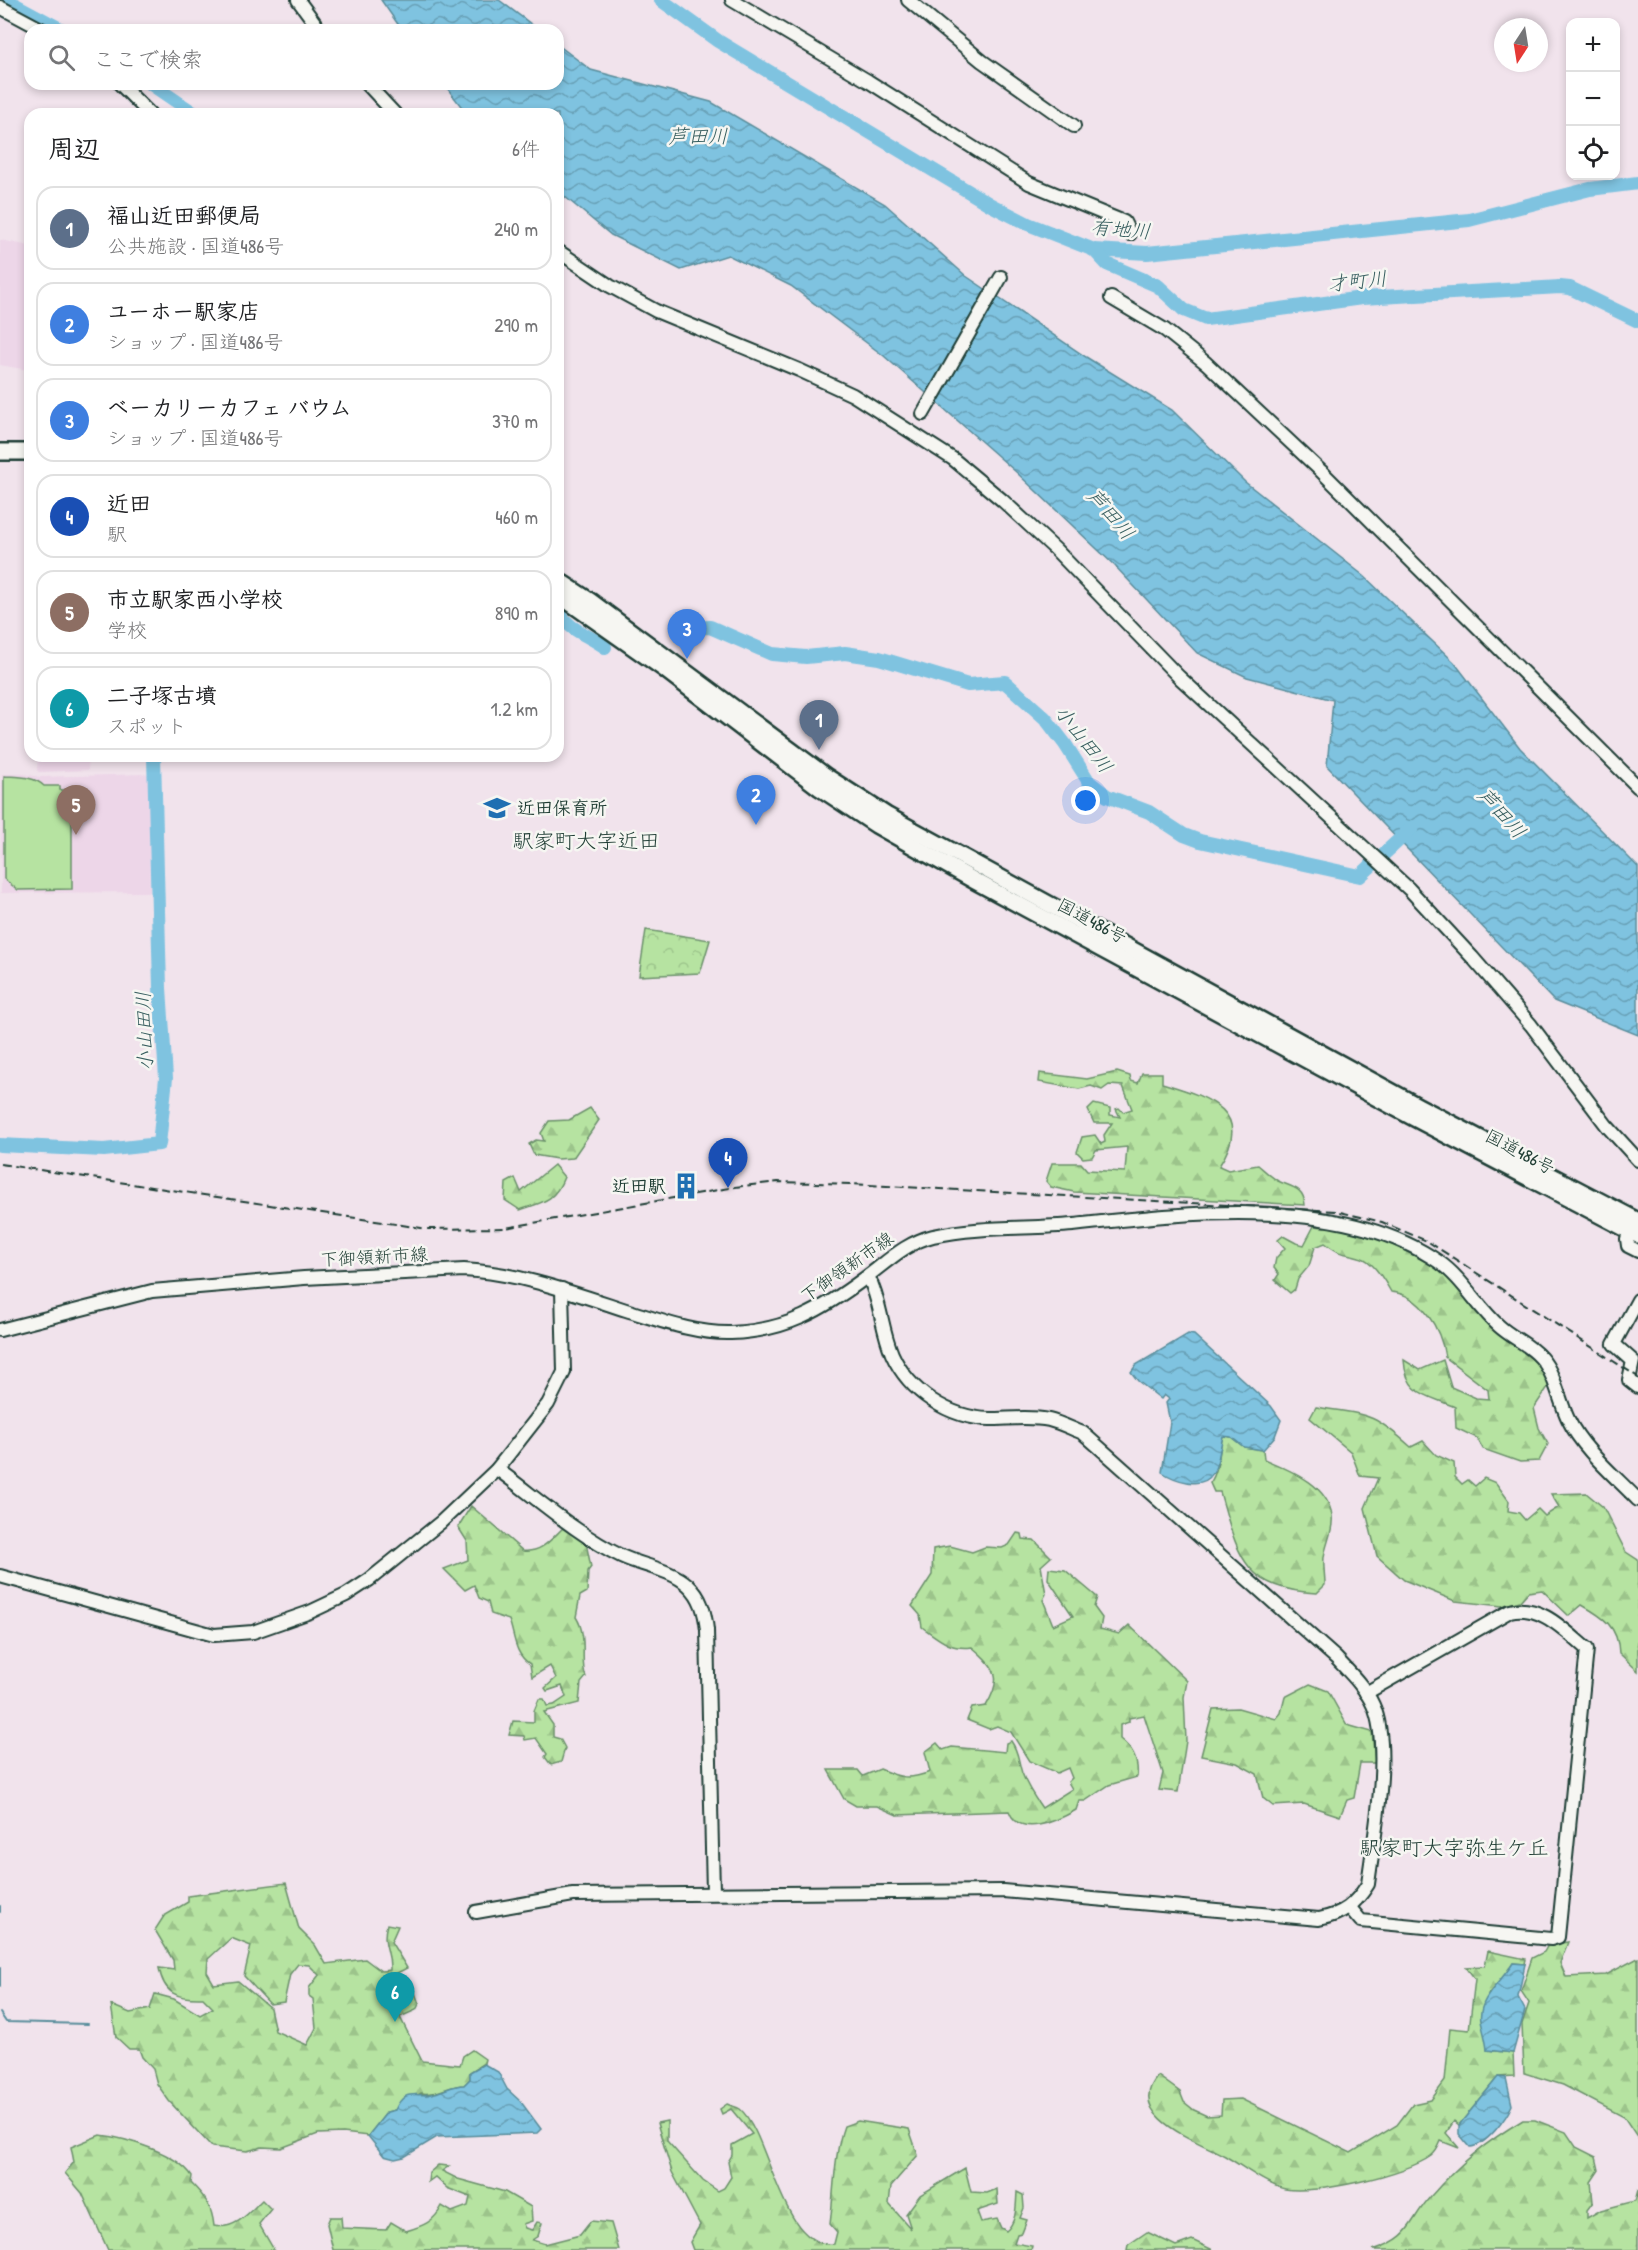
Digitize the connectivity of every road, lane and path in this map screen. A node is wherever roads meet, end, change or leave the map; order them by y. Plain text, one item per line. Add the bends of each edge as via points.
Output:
1 (298, 0) edge
2 (732, 0) edge
3 (908, 0) edge
4 (0, 7) edge
5 (32, 24) edge
6 (316, 24) edge
7 (126, 90) edge
8 (372, 90) edge
9 (144, 108) edge
10 (389, 108) edge
11 (1074, 126) dead end
12 (1130, 234) dead end
13 (564, 255) edge
14 (1001, 277) dead end
15 (1111, 298) dead end
16 (923, 414) dead end
17 (0, 452) edge
18 (24, 452) edge
19 (0, 461) edge
20 (24, 461) edge
21 (564, 584) edge
22 (564, 598) edge
23 (1638, 787) edge
24 (1638, 1160) edge
25 (1635, 1227) edge
26 (1638, 1251) edge
27 (868, 1276) junction
28 (562, 1289) junction
29 (1638, 1300) edge
30 (0, 1330) edge
31 (1638, 1387) edge
32 (497, 1469) junction
33 (1638, 1500) edge
34 (0, 1576) edge
35 (1366, 1693) junction
36 (713, 1892) junction
37 (1350, 1908) junction
38 (476, 1912) dead end

1 - 6 street
2 - 12 street via 1029,183 1124,222
3 - 11 street via 982,61
4 - 5 street
7 - 9 street
8 - 10 street
13 - 24 street via 656,311 852,395 953,459 1002,500 1179,677 1409,889 1531,1025
14 - 16 street
15 - 23 street via 1165,330 1206,363 1321,471
17 - 18 highway
19 - 20 highway
21 - 25 highway, 国道486号 via 827,777 886,815
22 - 25 highway, 国道486号 via 876,825 975,881
25 - 26 street via 1629,1246
27 - 28 street, 下御領新市線 via 807,1317 767,1329 730,1333 661,1320
27 - 33 street, 下御領新市線 via 913,1244 977,1230 1217,1212 1359,1225 1406,1244 1439,1263 1498,1325 1528,1345 1545,1362 1569,1422
27 - 35 street via 877,1294 892,1355 906,1377 924,1394 949,1411 967,1416 1048,1420 1083,1433 1336,1658
28 - 30 street, 下御領新市線 via 464,1270 304,1278 152,1291
28 - 32 street via 564,1372 548,1404
29 - 31 street via 1614,1344 1633,1361 1629,1380
32 - 34 street via 441,1522 369,1580 310,1612 253,1632 214,1635 179,1628
32 - 36 street via 606,1548 675,1576 701,1602 707,1630
35 - 37 street via 1374,1707 1382,1751 1368,1884
35 - 37 street via 1521,1608 1549,1618 1587,1649 1558,1937 1551,1940 1361,1921
36 - 37 street via 1003,1891 1319,1919
36 - 38 street via 573,1895

